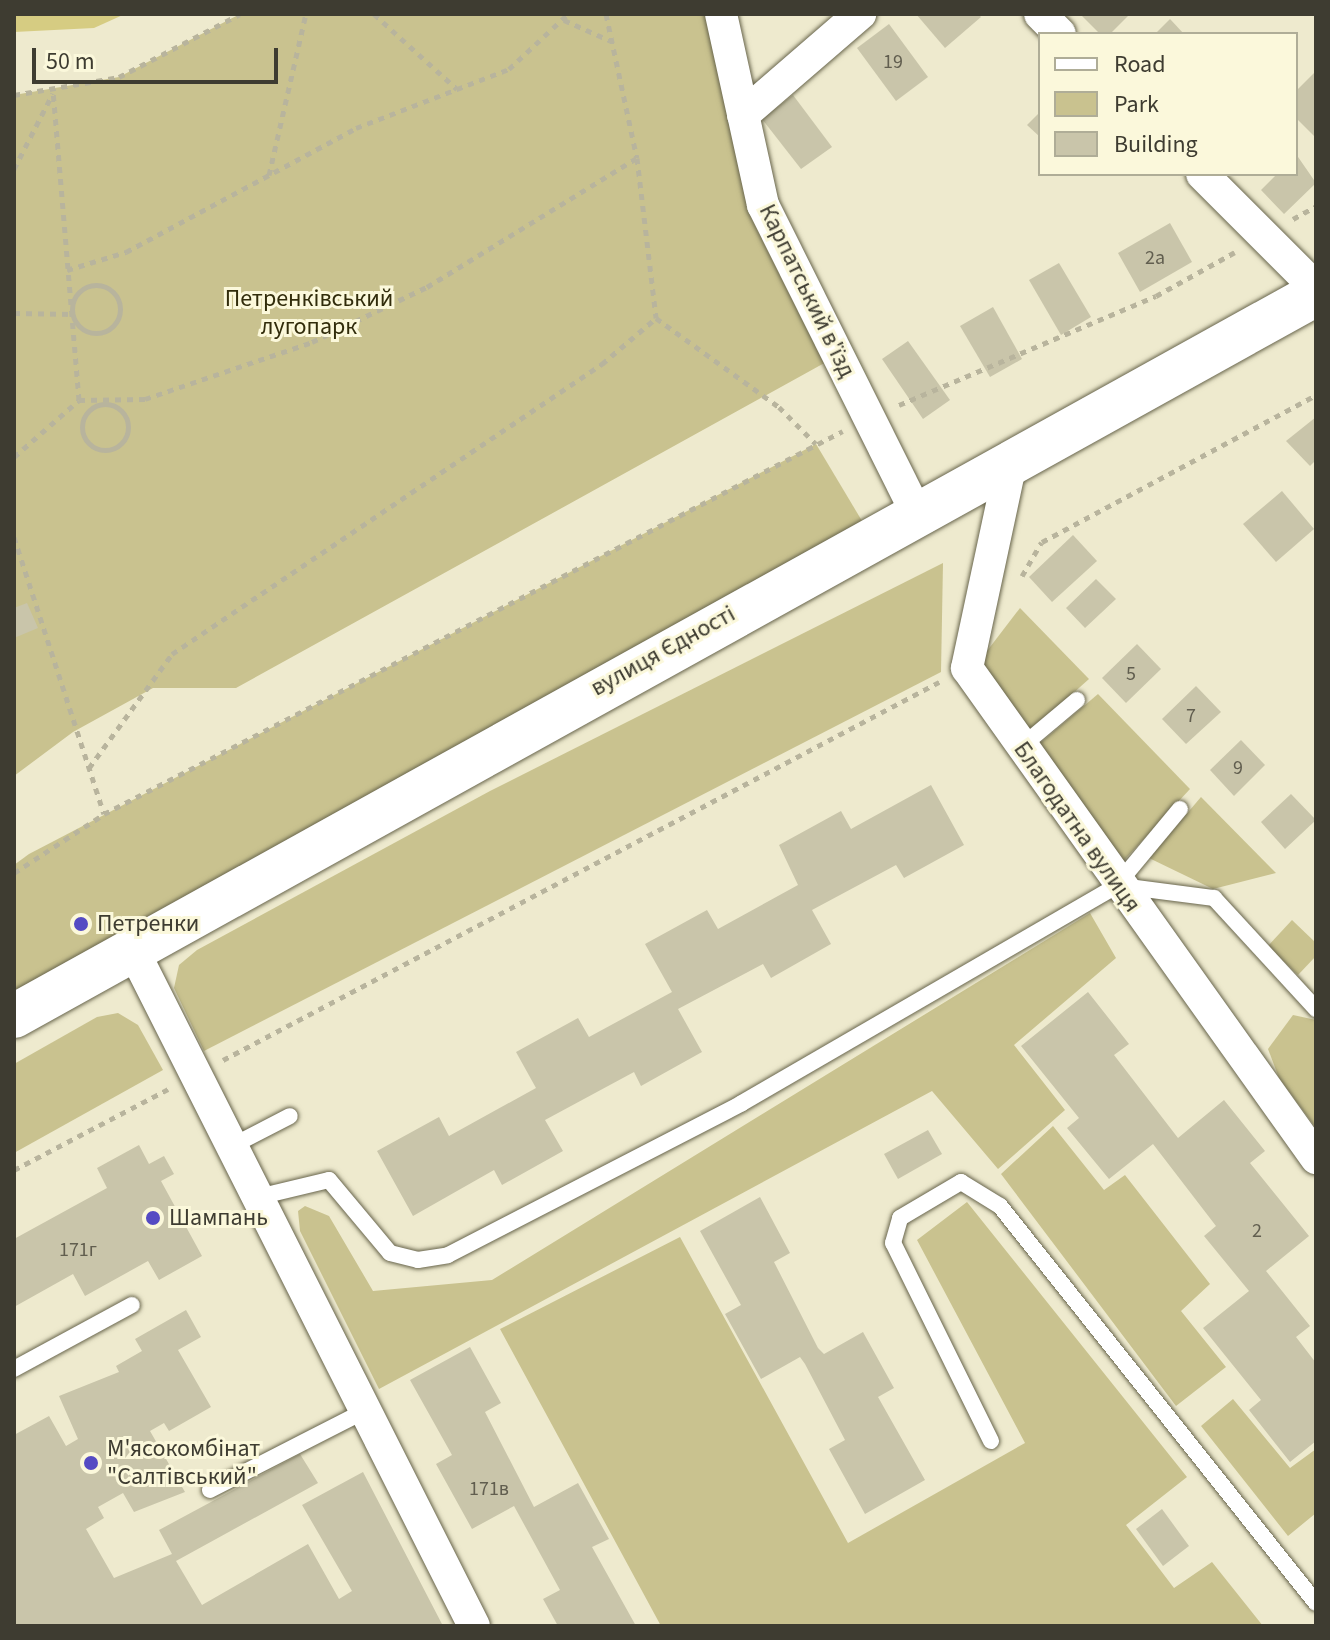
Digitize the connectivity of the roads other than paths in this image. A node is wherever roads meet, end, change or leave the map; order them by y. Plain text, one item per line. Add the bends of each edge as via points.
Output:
1 (721, 14) edge
2 (860, 14) edge
3 (1040, 14) edge
4 (1058, 32) edge
5 (743, 115) junction
6 (1204, 176) edge
7 (1316, 291) edge
8 (1012, 458) junction
9 (915, 510) junction
10 (1077, 700) dead end
11 (1021, 747) junction
12 (1180, 809) dead end
13 (1116, 886) junction
14 (132, 948) junction
15 (1316, 1009) edge
16 (14, 1016) edge
17 (290, 1116) dead end
18 (232, 1146) junction
19 (1316, 1158) edge
20 (258, 1197) junction
21 (132, 1305) dead end
22 (14, 1369) edge
23 (366, 1410) junction
24 (991, 1441) dead end
25 (210, 1490) dead end
26 (1316, 1603) edge
27 (474, 1626) edge

1 - 5 street, Карпатський в'їзд
2 - 5 street
3 - 4 street
5 - 9 street, Карпатський в'їзд via 763,205
6 - 7 street
7 - 8 street, вулиця Єдності
8 - 9 street, вулиця Єдності
8 - 11 street, Благодатна вулиця via 967,668
9 - 14 street, вулиця Єдності
10 - 11 lane
11 - 13 street, Благодатна вулиця
12 - 13 lane
13 - 15 lane via 1214,898
13 - 19 street, Благодатна вулиця
13 - 20 lane via 742,1103 448,1255 408,1259 390,1253 329,1180
14 - 16 street, вулиця Єдності
14 - 18 street
17 - 18 lane
18 - 20 street
20 - 23 street
21 - 22 lane
23 - 25 lane
23 - 27 street
24 - 26 lane via 893,1243 900,1218 961,1182 1000,1206

